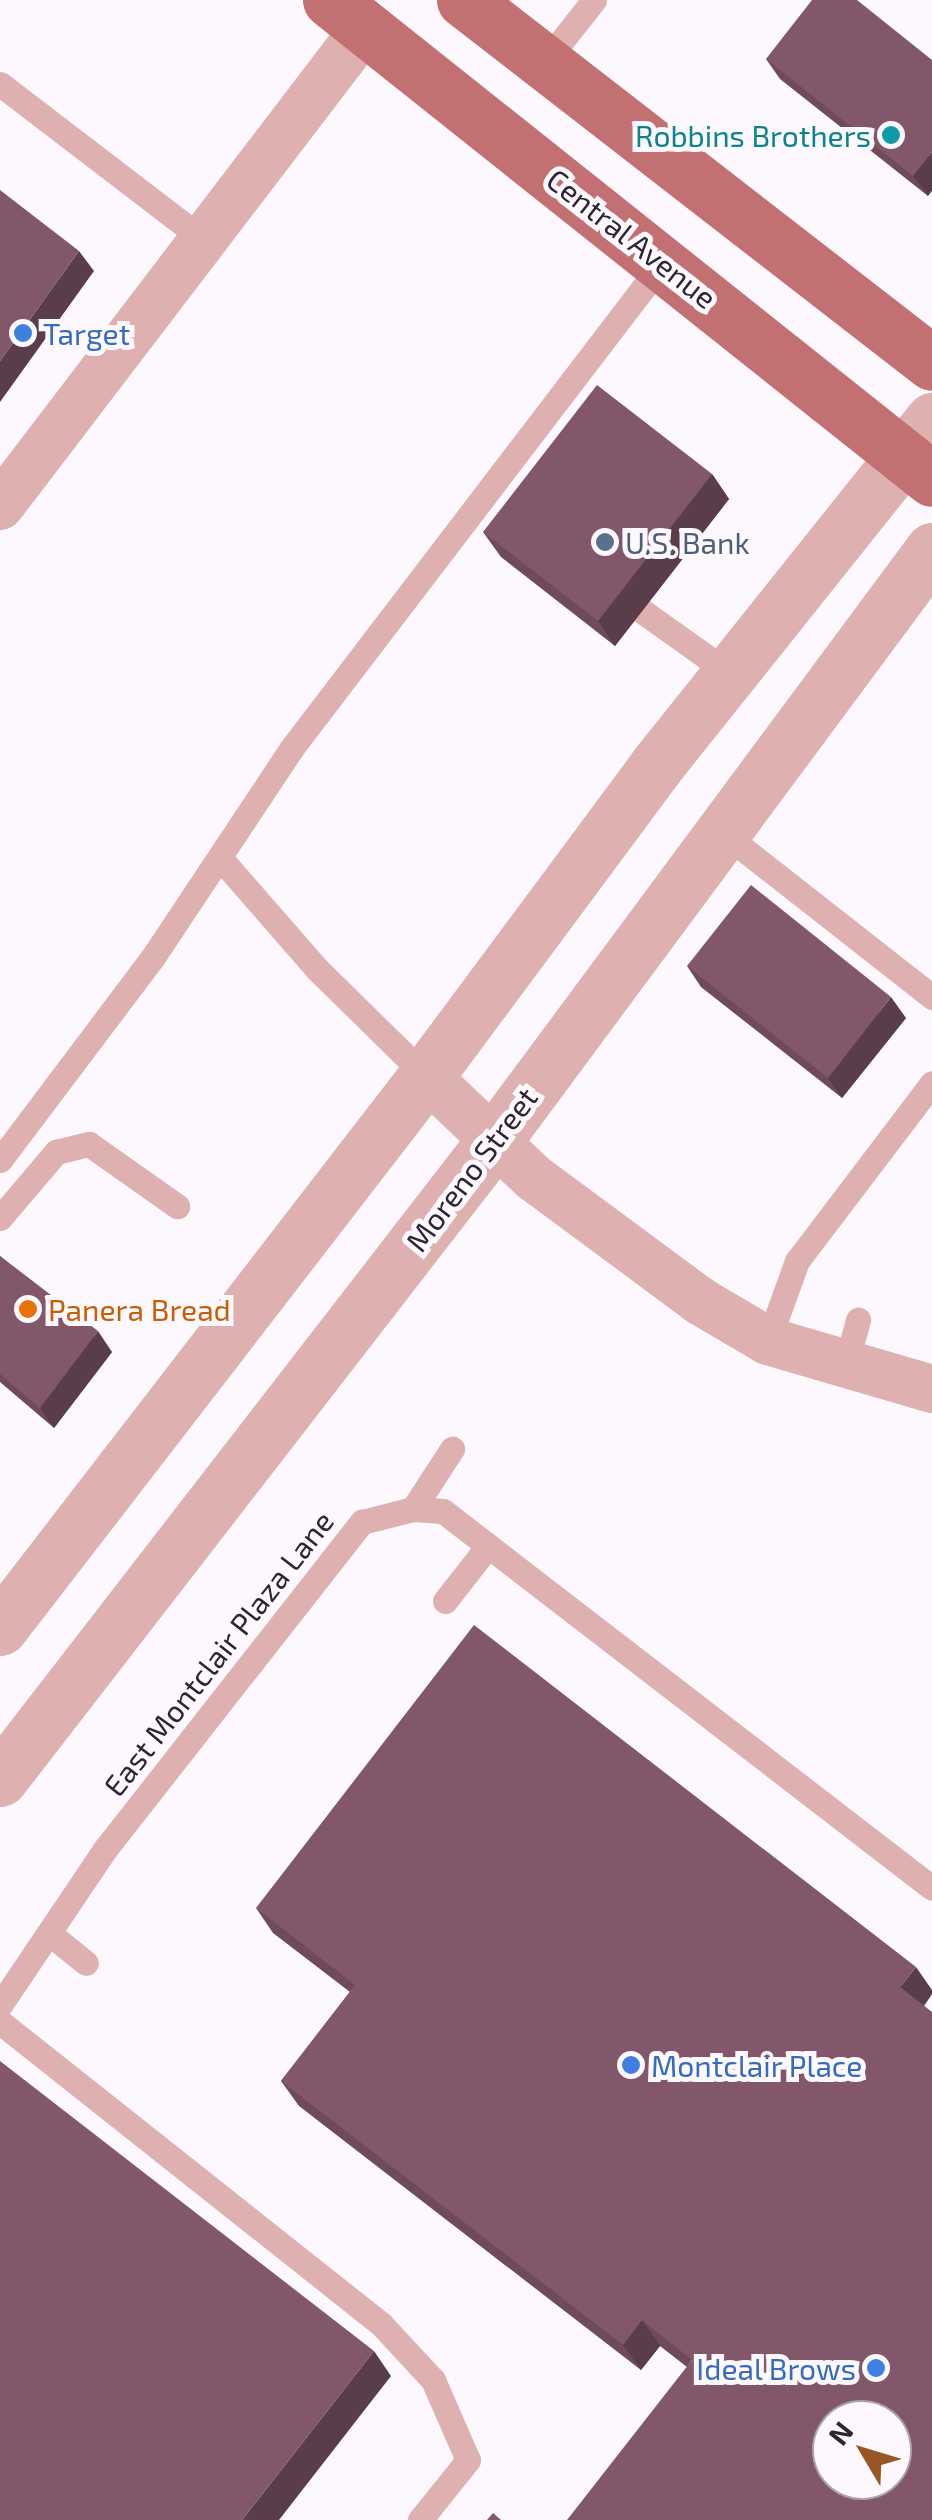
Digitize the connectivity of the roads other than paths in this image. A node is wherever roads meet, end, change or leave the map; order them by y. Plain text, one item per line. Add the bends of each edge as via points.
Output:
1 (464, 0) edge
2 (594, 0) edge
3 (348, 14) edge
4 (545, 62) junction
5 (0, 84) edge
6 (204, 240) junction
7 (663, 262) junction
8 (932, 362) edge
9 (924, 452) edge
10 (485, 495) junction
11 (0, 506) edge
12 (512, 516) edge
13 (932, 550) edge
14 (642, 611) dead end
15 (732, 675) junction
16 (722, 833) junction
17 (221, 859) junction
18 (932, 998) edge
19 (426, 1076) junction
20 (932, 1083) edge
21 (493, 1142) junction
22 (0, 1160) edge
23 (177, 1206) dead end
24 (0, 1218) edge
25 (768, 1342) junction
26 (932, 1389) edge
27 (452, 1448) dead end
28 (413, 1509) junction
29 (488, 1546) junction
30 (444, 1601) dead end
31 (0, 1628) edge
32 (0, 1779) edge
33 (932, 1888) edge
34 (50, 1934) junction
35 (86, 1963) dead end
36 (0, 2005) edge
37 (0, 2022) edge
38 (420, 2520) edge

1 - 4 main road
2 - 4 lane
3 - 6 street
3 - 7 main road, Central Avenue
4 - 8 main road
5 - 6 lane
6 - 11 street
7 - 9 main road, Central Avenue
7 - 10 lane
9 - 15 street
10 - 12 lane
10 - 17 lane via 291,748
13 - 16 street, Moreno Street
14 - 15 lane
15 - 19 street via 656,766
16 - 18 lane
16 - 21 street, Moreno Street
17 - 19 lane
17 - 22 lane
19 - 21 street
19 - 31 street
20 - 25 lane via 797,1261
21 - 25 street via 700,1301
21 - 32 street, Moreno Street
23 - 24 lane via 89,1144 56,1152
25 - 26 street via 852,1342
27 - 28 lane
28 - 29 lane via 444,1511
28 - 34 lane, East Montclair Plaza Lane via 362,1522 106,1848
29 - 30 lane
29 - 33 lane
34 - 35 lane
34 - 36 lane, East Montclair Plaza Lane
37 - 38 lane via 381,2324 433,2380 468,2460

